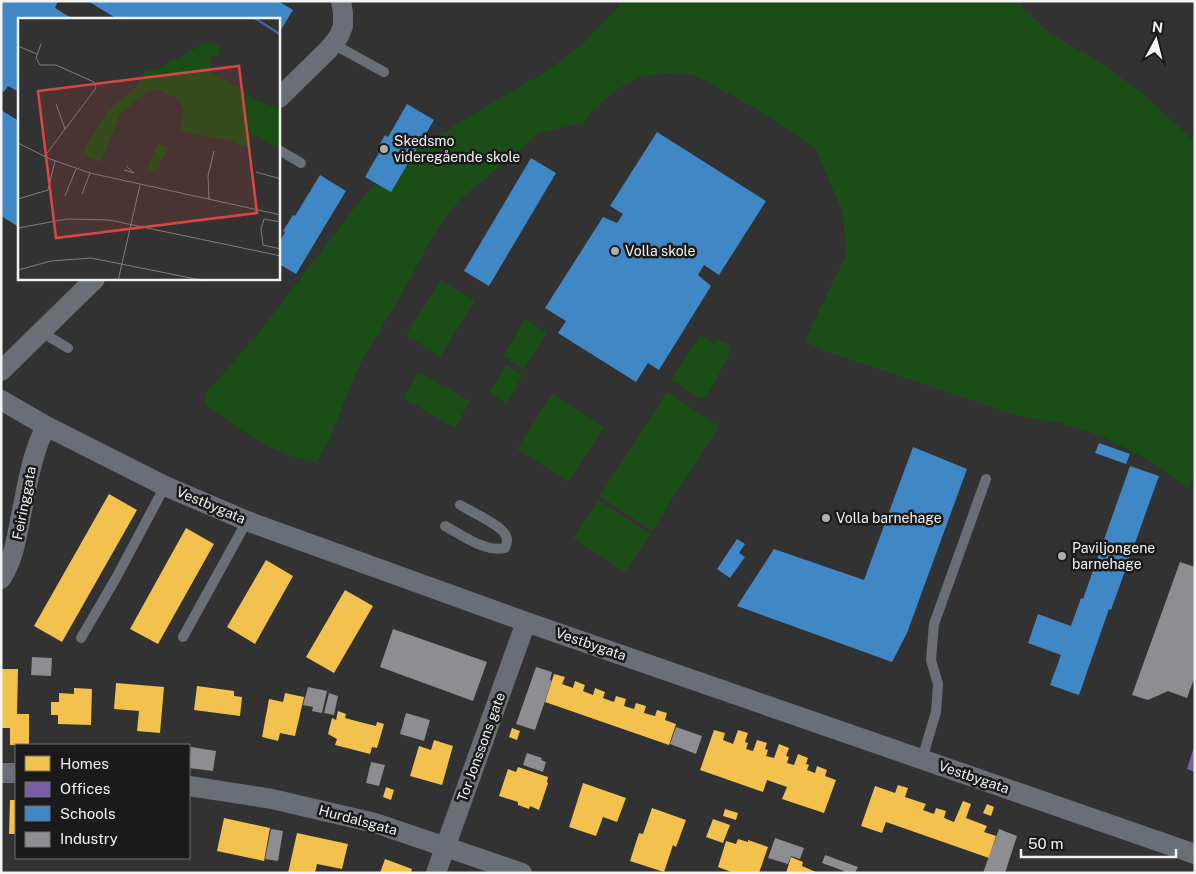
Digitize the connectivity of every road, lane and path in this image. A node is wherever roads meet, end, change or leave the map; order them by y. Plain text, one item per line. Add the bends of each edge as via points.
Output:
1 (341, 1) edge
2 (334, 44) junction
3 (384, 72) dead end
4 (280, 97) edge
5 (280, 151) edge
6 (301, 163) dead end
7 (94, 280) edge
8 (41, 332) junction
9 (68, 348) dead end
10 (1, 371) edge
11 (1, 400) edge
12 (46, 426) junction
13 (986, 479) dead end
14 (165, 486) junction
15 (460, 505) dead end
16 (247, 521) junction
17 (444, 526) dead end
18 (1, 579) edge
19 (526, 622) junction
20 (183, 637) dead end
21 (82, 638) dead end
22 (922, 758) junction
23 (1, 773) edge
24 (15, 773) edge
25 (190, 786) edge
26 (446, 846) junction
27 (1195, 854) edge
28 (436, 873) edge
29 (522, 873) edge

1 - 2 street via 343,26
2 - 3 lane
2 - 4 street
5 - 6 lane
7 - 8 street
8 - 9 lane
8 - 10 street
11 - 12 street, Vestbygata
12 - 14 street, Vestbygata
12 - 18 street, Feiringgata via 32,461 10,566
13 - 22 lane via 934,624 931,660 938,684 936,712
14 - 16 street, Vestbygata
14 - 21 lane
15 - 17 lane via 500,529 506,535 505,548 498,550
16 - 19 street, Vestbygata
16 - 20 lane
19 - 22 street, Vestbygata
19 - 26 street, Tor Jonssons gate
22 - 27 street, Vestbygata
23 - 24 street
25 - 26 street, Hurdalsgata via 322,810
26 - 28 street, Tor Jonssons gate
26 - 29 street, Hurdalsgata

